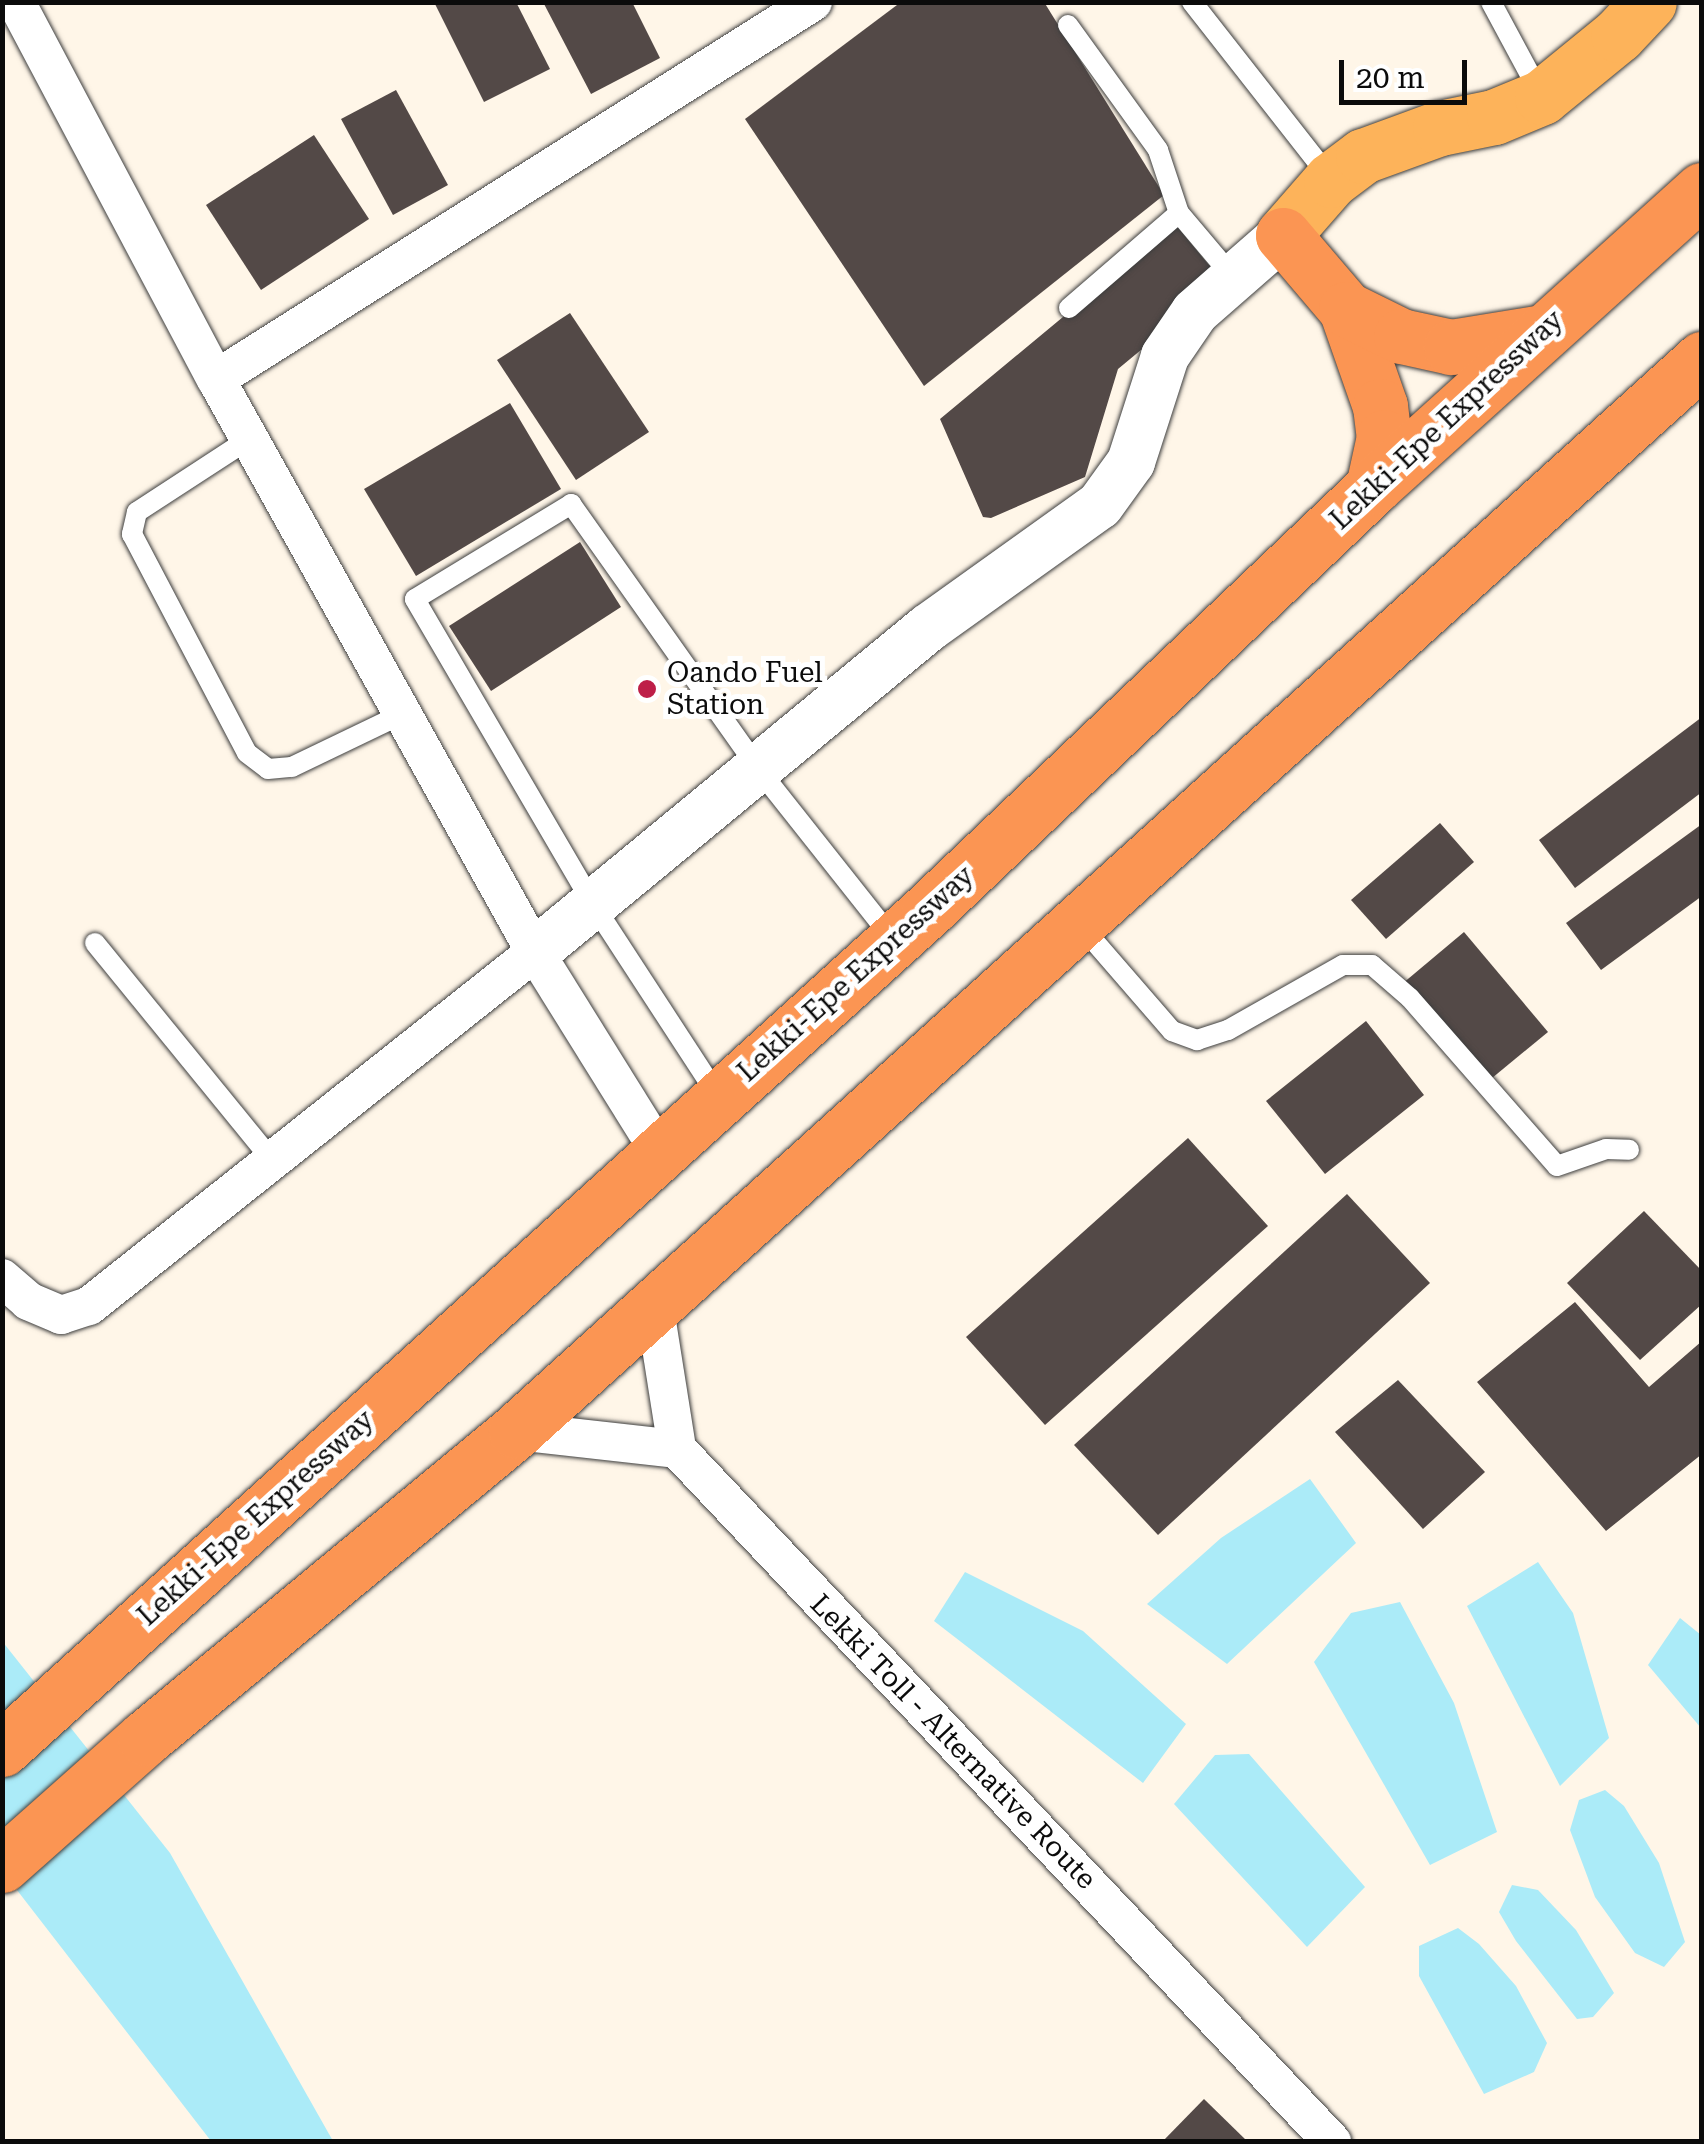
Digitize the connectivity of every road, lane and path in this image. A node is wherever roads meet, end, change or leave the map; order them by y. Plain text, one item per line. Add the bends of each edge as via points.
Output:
1 (16, 2) edge
2 (813, 2) edge
3 (1192, 2) edge
4 (1490, 2) edge
5 (1649, 2) edge
6 (1068, 25) dead end
7 (1542, 97) junction
8 (1331, 180) junction
9 (1702, 190) edge
10 (1179, 214) junction
11 (1283, 234) junction
12 (1234, 278) junction
13 (1069, 308) dead end
14 (1346, 309) junction
15 (1543, 332) junction
16 (1702, 359) edge
17 (216, 379) junction
18 (250, 439) junction
19 (1374, 487) junction
20 (402, 714) junction
21 (758, 770) junction
22 (593, 904) junction
23 (1076, 921) junction
24 (894, 940) junction
25 (95, 943) dead end
26 (535, 952) junction
27 (719, 1098) junction
28 (1630, 1150) dead end
29 (659, 1151) junction
30 (273, 1161) junction
31 (2, 1278) edge
32 (654, 1304) junction
33 (516, 1430) junction
34 (677, 1450) junction
35 (2, 1750) edge
36 (2, 1865) edge
37 (1332, 2142) edge

1 - 17 street
2 - 17 street
3 - 8 lane
4 - 7 lane
5 - 7 main road
6 - 10 lane via 1158,150
7 - 8 main road via 1362,156
8 - 11 main road
9 - 15 highway, Lekki-Epe Expressway
10 - 12 lane
10 - 13 lane
11 - 12 street
11 - 14 highway
12 - 21 street via 1196,312 1165,356 1132,462 1100,506 928,628
14 - 15 highway via 1400,336 1451,347
14 - 19 highway via 1382,422
15 - 19 highway, Lekki-Epe Expressway
16 - 23 highway
17 - 18 street
18 - 20 street
18 - 20 lane via 137,512 132,534 247,753 268,769 292,767
19 - 24 highway, Lekki-Epe Expressway
20 - 26 street
21 - 22 street
21 - 22 lane via 571,504 415,599
21 - 24 lane
22 - 26 street
22 - 27 lane
23 - 28 lane via 1172,1032 1197,1040 1228,1030 1343,965 1372,964 1410,998 1557,1166 1606,1148
23 - 32 highway
24 - 27 highway, Lekki-Epe Expressway
25 - 30 lane
26 - 29 street
26 - 30 street
27 - 29 highway, Lekki-Epe Expressway
29 - 35 highway, Lekki-Epe Expressway
30 - 31 street via 89,1306 62,1314 28,1301
32 - 33 highway
32 - 34 street
33 - 34 street
33 - 36 highway
34 - 37 street, Lekki Toll - Alternative Route

